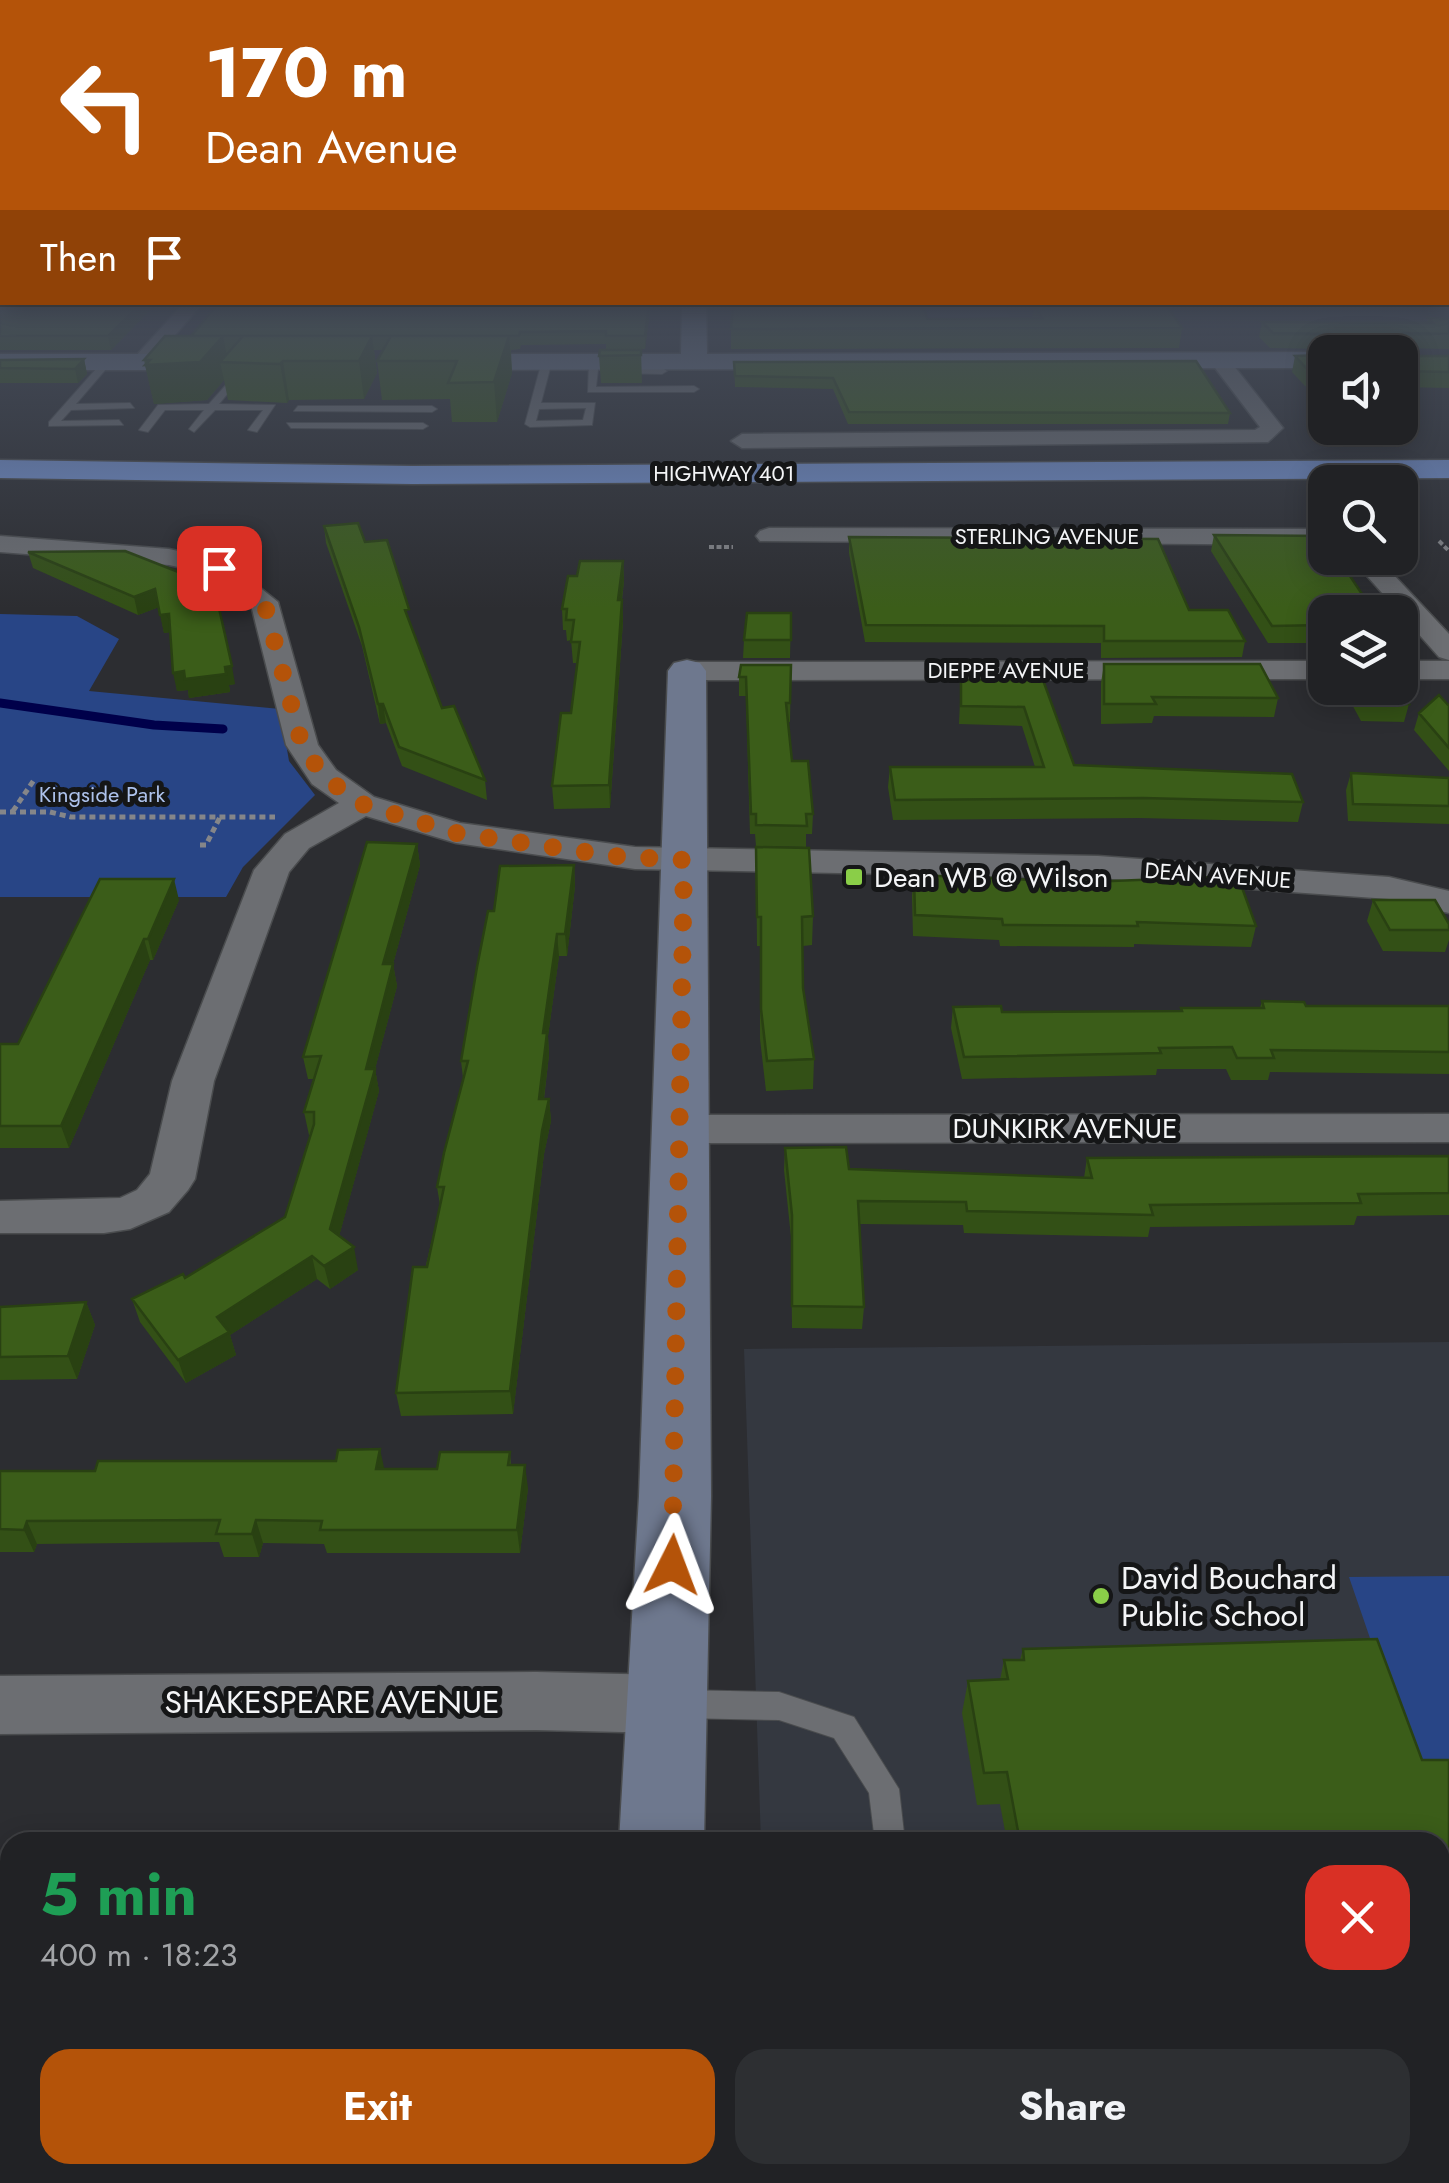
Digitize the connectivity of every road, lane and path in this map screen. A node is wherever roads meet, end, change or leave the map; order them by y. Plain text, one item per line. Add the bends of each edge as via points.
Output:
1 (214, 405) edge
2 (370, 405) edge
3 (1254, 405) edge
4 (68, 406) joint
5 (130, 406) dead end
6 (536, 406) joint
7 (212, 407) junction
8 (298, 409) edge
9 (368, 409) junction
10 (432, 410) edge
11 (118, 423) dead end
12 (291, 425) dead end
13 (360, 426) junction
14 (423, 426) dead end
15 (194, 429) dead end
16 (144, 430) dead end
17 (252, 430) dead end
18 (742, 441) dead end
19 (0, 458) edge
20 (0, 468) edge
21 (1449, 469) edge
22 (412, 475) junction
23 (636, 484) junction
24 (745, 484) junction
25 (0, 486) edge
26 (1449, 486) edge
27 (1418, 487) edge
28 (1308, 488) edge
29 (769, 536) dead end
30 (1308, 537) edge
31 (1439, 541) dead end
32 (0, 544) edge
33 (709, 547) dead end
34 (732, 547) dead end
35 (1449, 551) edge
36 (1380, 575) edge
37 (1449, 650) edge
38 (688, 670) joint
39 (1308, 670) edge
40 (1418, 670) edge
41 (1449, 670) edge
42 (34, 780) dead end
43 (0, 812) edge
44 (12, 812) junction
45 (344, 813) junction
46 (220, 817) junction
47 (200, 845) dead end
48 (684, 860) junction
49 (1449, 902) edge
50 (1449, 1128) edge
51 (681, 1129) junction
52 (0, 1217) edge
53 (0, 1704) edge
54 (665, 1704) junction
55 (661, 1832) edge
56 (889, 1832) edge

1 - 7 lane
2 - 9 lane
3 - 18 street via 1272,428 1260,436
4 - 5 lane
4 - 11 lane via 53,424
6 - 6 lane via 530,424 588,423 591,405
7 - 15 lane
7 - 16 lane via 162,407
7 - 17 lane via 270,407
8 - 9 lane
9 - 10 lane
9 - 13 lane
12 - 13 lane
13 - 14 lane
19 - 22 highway
20 - 22 highway, HIGHWAY 401
21 - 24 highway, HIGHWAY 401
22 - 23 highway, HIGHWAY 401
23 - 24 highway, HIGHWAY 401
23 - 25 highway, HIGHWAY 401
24 - 28 highway, HIGHWAY 401
26 - 27 highway
29 - 30 street, STERLING AVENUE
31 - 35 path
32 - 45 street, DEAN AVENUE via 219,568 264,602 302,745
33 - 34 path
36 - 37 street
38 - 39 street, DIEPPE AVENUE
38 - 48 main road
40 - 41 street
42 - 44 path
43 - 44 path
44 - 46 path
45 - 46 path
45 - 48 street, DEAN AVENUE via 613,856
45 - 52 street via 297,841 272,870 193,1081 172,1179 153,1201 130,1213
46 - 47 path
48 - 49 street, DEAN AVENUE via 1098,867 1389,888
48 - 51 main road
50 - 51 street, DUNKIRK AVENUE
51 - 54 main road
53 - 54 street, SHAKESPEARE AVENUE
54 - 55 main road
54 - 56 lane via 778,1706 844,1726 884,1789

